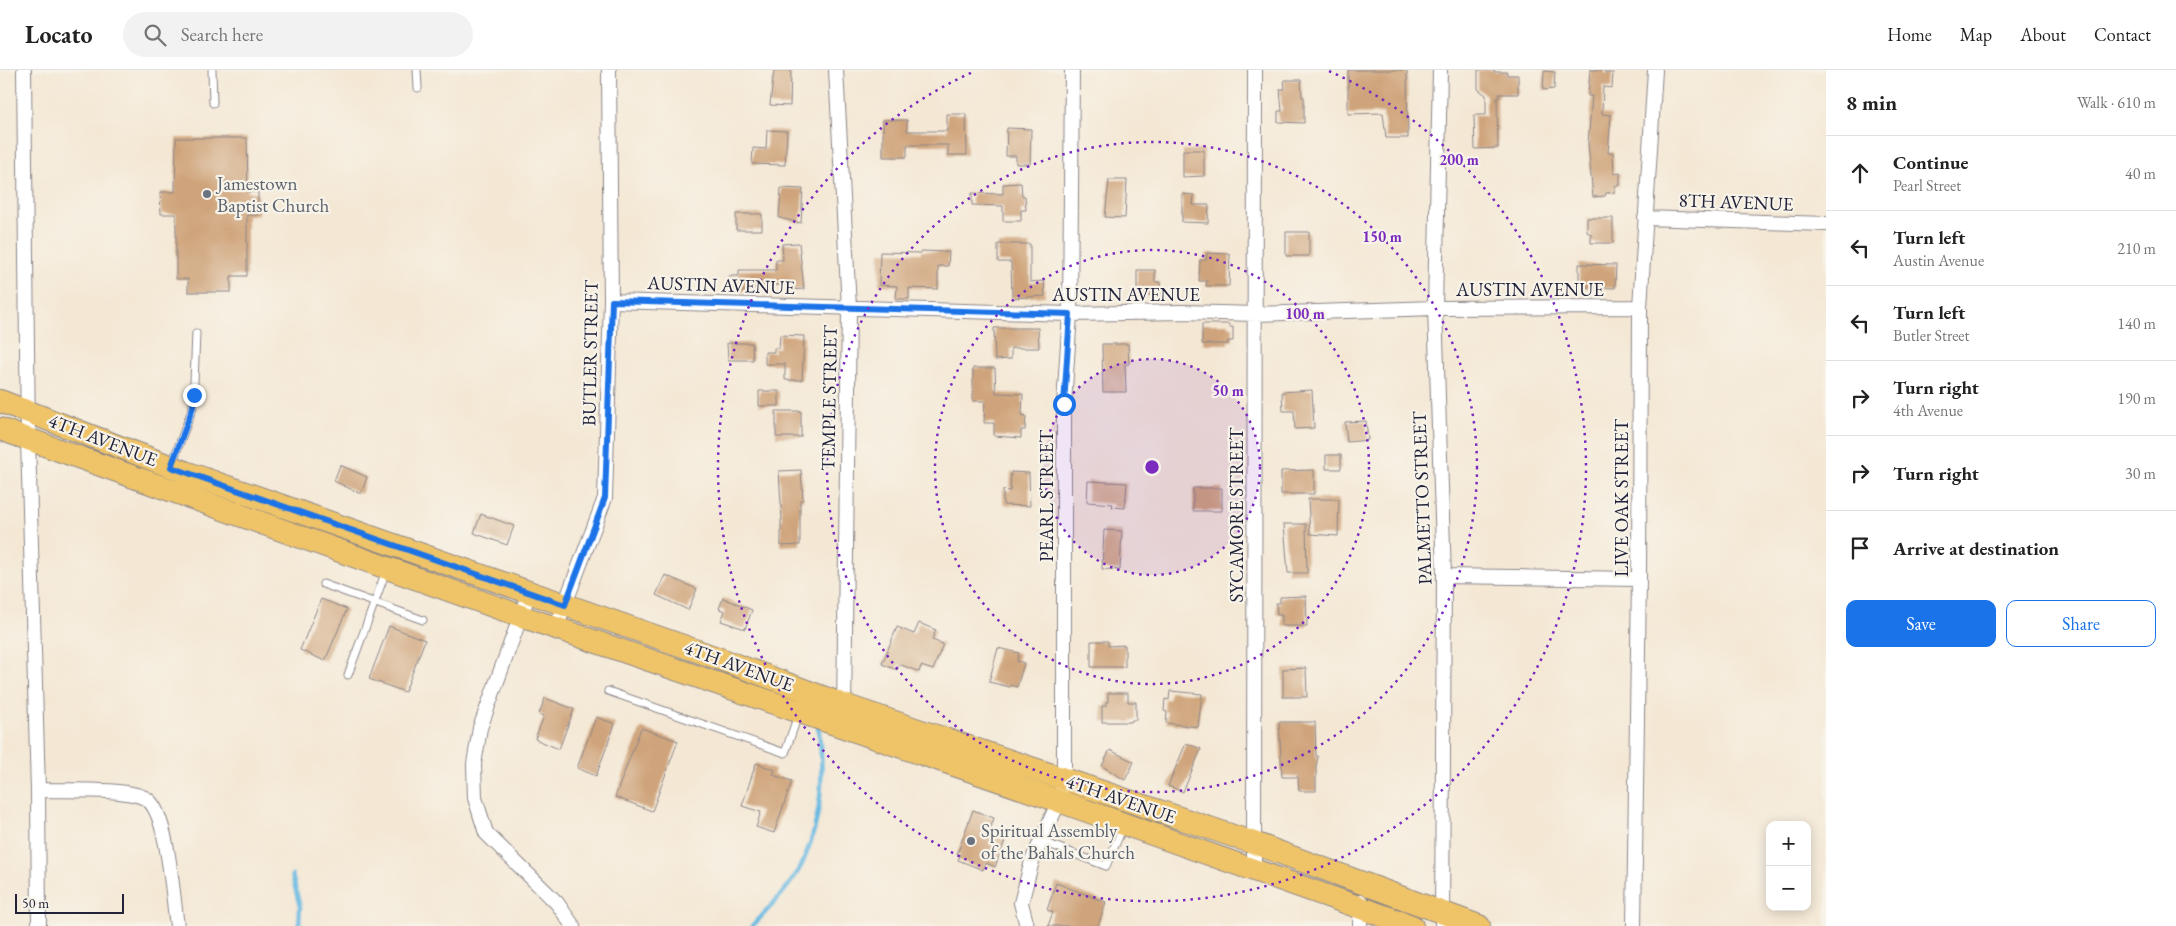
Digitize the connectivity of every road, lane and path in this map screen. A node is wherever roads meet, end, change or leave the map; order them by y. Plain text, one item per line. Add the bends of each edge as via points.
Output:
1 (24, 70) edge
2 (212, 70) edge
3 (417, 70) edge
4 (609, 70) edge
5 (836, 70) edge
6 (1072, 70) edge
7 (1255, 70) edge
8 (1440, 70) edge
9 (1655, 70) edge
10 (418, 88) dead end
11 (213, 103) dead end
12 (1644, 218) junction
13 (1826, 224) edge
14 (612, 301) junction
15 (849, 307) junction
16 (1640, 307) junction
17 (1435, 308) junction
18 (1070, 314) junction
19 (1256, 314) junction
20 (196, 333) dead end
21 (0, 401) edge
22 (28, 411) junction
23 (0, 429) edge
24 (28, 440) junction
25 (171, 467) junction
26 (387, 568) junction
27 (1444, 576) junction
28 (1639, 579) junction
29 (323, 584) dead end
30 (529, 593) junction
31 (374, 602) junction
32 (565, 605) junction
33 (521, 616) junction
34 (423, 620) dead end
35 (556, 628) junction
36 (348, 674) dead end
37 (608, 691) dead end
38 (844, 705) junction
39 (799, 712) junction
40 (844, 728) junction
41 (1064, 779) junction
42 (38, 790) junction
43 (1059, 801) junction
44 (1124, 824) junction
45 (1041, 841) junction
46 (1254, 843) junction
47 (1254, 869) junction
48 (1361, 884) junction
49 (1360, 917) edge
50 (1442, 920) edge
51 (39, 926) edge
52 (177, 926) edge
53 (573, 926) edge
54 (1027, 926) edge
55 (1412, 926) edge
56 (1479, 926) edge
57 (1634, 926) edge

1 - 22 street
2 - 11 lane
3 - 10 lane
4 - 14 street, BUTLER STREET
5 - 15 street, TEMPLE STREET
6 - 18 street, PEARL STREET
7 - 19 street, SYCAMORE STREET
8 - 17 street, PALMETTO STREET
9 - 12 street, LIVE OAK STREET
12 - 13 street, 8TH AVENUE
12 - 16 street, LIVE OAK STREET
14 - 15 street, AUSTIN AVENUE
14 - 32 street, BUTLER STREET via 605,498
15 - 18 street, AUSTIN AVENUE
15 - 38 street, TEMPLE STREET
16 - 17 street, AUSTIN AVENUE
16 - 28 street, LIVE OAK STREET
17 - 19 street, AUSTIN AVENUE
17 - 27 street, PALMETTO STREET
18 - 19 street, AUSTIN AVENUE
18 - 41 street, PEARL STREET via 1064,404
19 - 46 street, SYCAMORE STREET
20 - 25 lane via 193,407
21 - 22 main road, 4TH AVENUE
22 - 24 street
22 - 25 main road, 4TH AVENUE
23 - 24 main road, 4TH AVENUE
24 - 26 main road, 4TH AVENUE
24 - 42 street
25 - 30 main road, 4TH AVENUE
26 - 31 lane
26 - 33 main road, 4TH AVENUE
27 - 28 street
27 - 50 street, PALMETTO STREET
28 - 57 street, LIVE OAK STREET
29 - 31 lane
30 - 32 main road, 4TH AVENUE
30 - 33 street
31 - 34 lane
31 - 36 lane
32 - 35 street, BUTLER STREET
32 - 38 main road, 4TH AVENUE
33 - 35 main road, 4TH AVENUE
33 - 53 street via 480,728 474,764 475,798 486,833 557,903
35 - 39 main road, 4TH AVENUE
37 - 39 lane via 785,753
38 - 40 street, TEMPLE STREET
38 - 41 main road, 4TH AVENUE
39 - 40 main road, 4TH AVENUE
40 - 43 main road, 4TH AVENUE
41 - 43 street, PEARL STREET
41 - 46 main road, 4TH AVENUE
42 - 51 street
42 - 52 street via 129,792 148,799 157,810 163,826
43 - 44 main road, 4TH AVENUE
43 - 45 street, PEARL STREET
44 - 45 lane via 1106,866
44 - 47 main road, 4TH AVENUE
45 - 54 street, PEARL STREET via 1021,902
46 - 47 street, SYCAMORE STREET
46 - 48 main road, 4TH AVENUE
47 - 49 main road, 4TH AVENUE
48 - 49 street
48 - 50 main road, 4TH AVENUE
49 - 55 main road, 4TH AVENUE
50 - 56 main road, 4TH AVENUE

